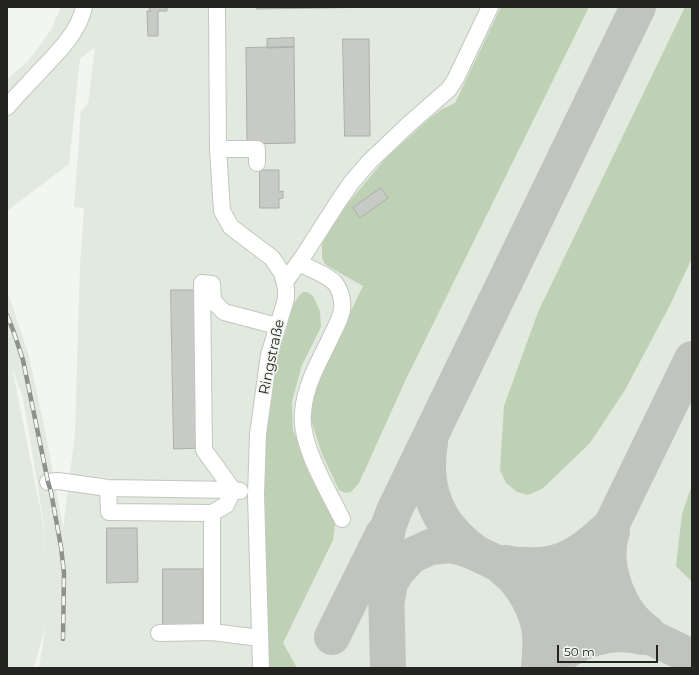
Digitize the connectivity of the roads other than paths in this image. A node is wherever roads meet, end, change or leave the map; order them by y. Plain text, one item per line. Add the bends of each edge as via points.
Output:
1 (84, 7) edge
2 (218, 7) edge
3 (490, 7) edge
4 (7, 107) edge
5 (218, 149) junction
6 (258, 163) dead end
7 (298, 263) junction
8 (285, 282) junction
9 (277, 326) junction
10 (48, 482) dead end
11 (108, 488) junction
12 (233, 490) junction
13 (256, 495) junction
14 (212, 513) junction
15 (342, 519) dead end
16 (212, 632) junction
17 (159, 633) dead end
18 (260, 638) junction
19 (261, 668) edge

1 - 4 lane via 74,32
2 - 5 lane
3 - 7 lane via 449,89 369,162 351,183
5 - 6 lane via 257,149
5 - 8 lane via 222,211 231,227 272,258
7 - 8 lane
7 - 15 lane via 330,279 337,285 342,299 338,323 307,388 303,413 304,436 312,458
8 - 9 lane, Ringstraße via 286,299
9 - 12 lane via 224,312 213,301 212,284 202,283 204,450
9 - 13 lane, Ringstraße via 258,434
10 - 11 lane
11 - 12 lane
11 - 14 lane via 109,512
12 - 13 lane
12 - 14 lane via 226,505
13 - 18 lane, Ringstraße
14 - 16 lane
16 - 17 lane
16 - 18 lane
18 - 19 lane, Ringstraße

